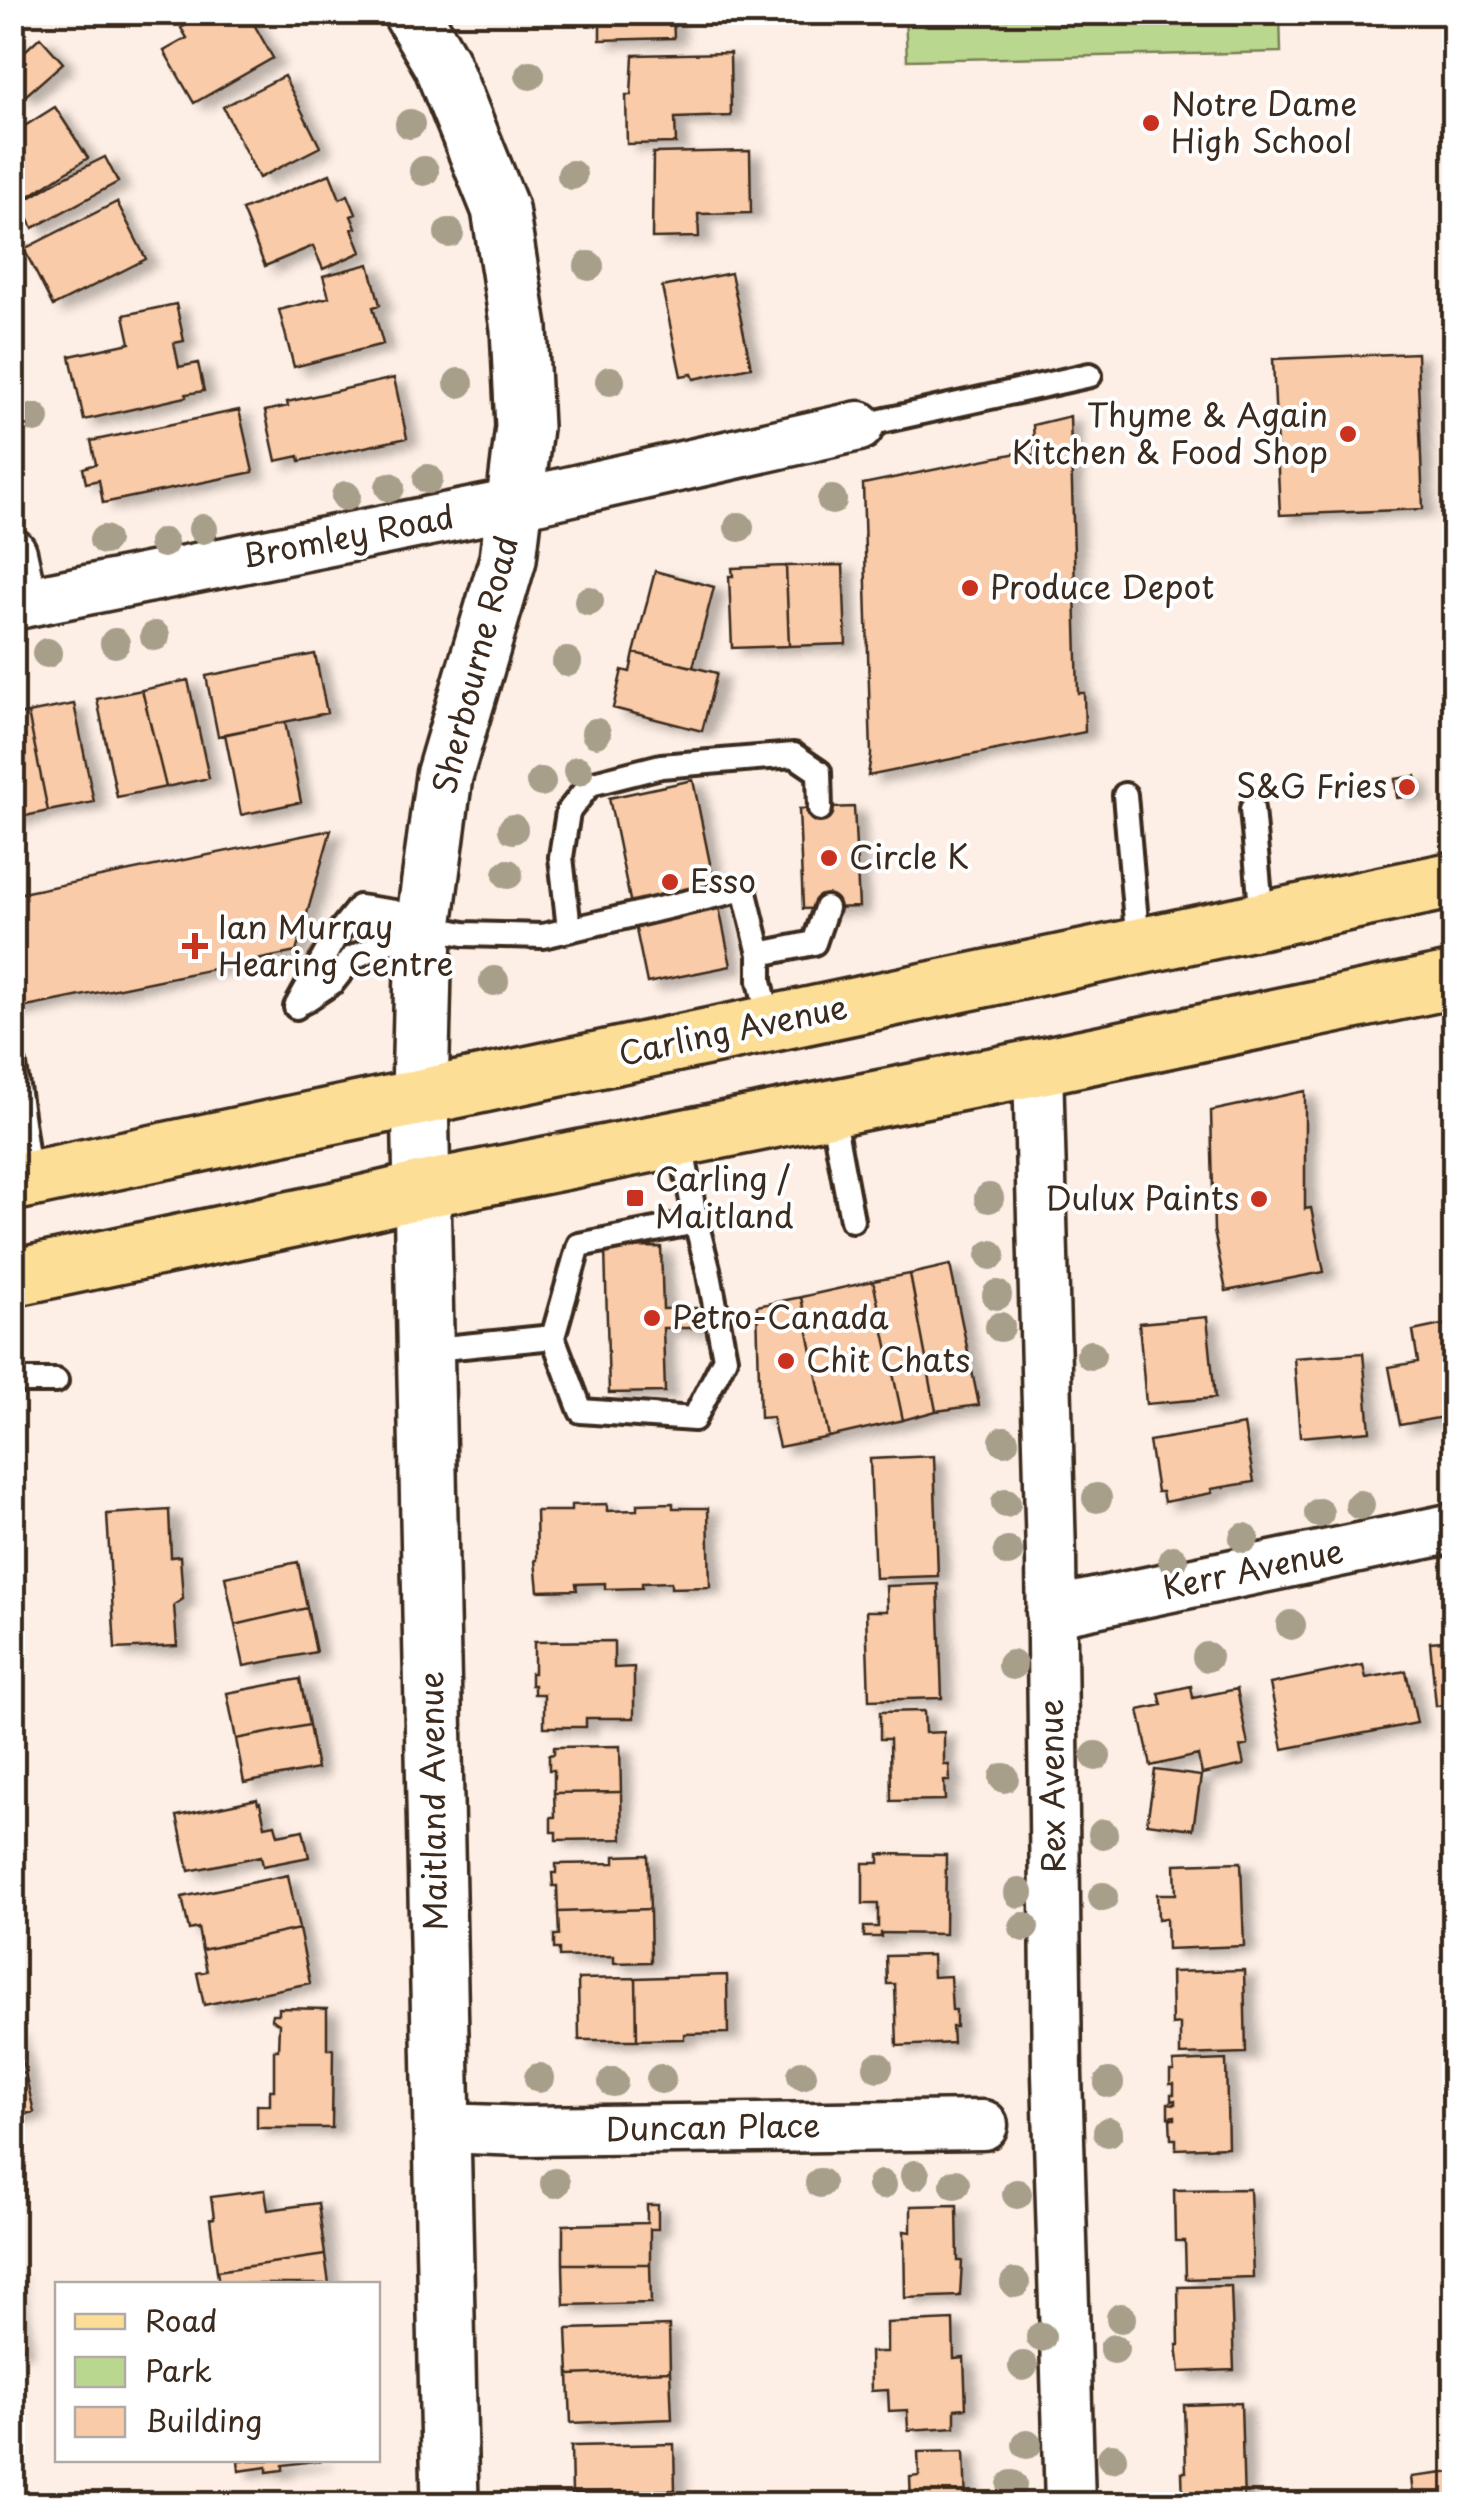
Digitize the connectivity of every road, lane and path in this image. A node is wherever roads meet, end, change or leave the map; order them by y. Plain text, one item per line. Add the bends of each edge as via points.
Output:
1 (411, 12) edge
2 (1090, 376) dead end
3 (859, 426) joint
4 (514, 504) junction
5 (12, 552) edge
6 (18, 604) edge
7 (1124, 795) dead end
8 (820, 809) dead end
9 (1252, 809) dead end
10 (1454, 880) edge
11 (826, 908) dead end
12 (1262, 919) junction
13 (424, 926) junction
14 (570, 929) junction
15 (1138, 946) junction
16 (760, 954) junction
17 (1454, 980) edge
18 (770, 1023) junction
19 (14, 1066) edge
20 (1038, 1066) junction
21 (420, 1098) junction
22 (830, 1108) junction
23 (680, 1138) junction
24 (21, 1181) edge
25 (421, 1190) junction
26 (852, 1220) dead end
27 (696, 1222) junction
28 (12, 1278) edge
29 (553, 1338) junction
30 (424, 1350) junction
31 (12, 1380) edge
32 (56, 1380) dead end
33 (1454, 1528) edge
34 (1052, 1612) junction
35 (983, 2125) dead end
36 (442, 2128) junction
37 (450, 2504) edge
38 (1070, 2504) edge

1 - 4 main road, Sherbourne Road via 441,63 500,209 519,328 524,427
2 - 3 lane
3 - 4 street, Bromley Road
4 - 6 street, Bromley Road
4 - 13 main road, Sherbourne Road via 508,560 444,776
5 - 6 street
7 - 15 lane
8 - 14 lane via 818,772 794,755 662,766 590,784 568,812 561,857
9 - 12 lane
10 - 12 main road, Carling Avenue
11 - 16 lane via 814,943
12 - 15 main road, Carling Avenue
13 - 13 lane via 394,912 359,907 334,937 296,1007 333,982 352,958
13 - 14 lane via 543,936
13 - 21 main road, Sherbourne Road
14 - 16 lane via 744,888
15 - 18 main road, Carling Avenue
16 - 18 lane
17 - 20 main road
18 - 21 main road, Carling Avenue
19 - 24 lane
20 - 22 main road
20 - 34 street, Rex Avenue
21 - 24 main road, Carling Avenue
21 - 25 main road, Maitland Avenue
22 - 23 main road
22 - 26 lane
23 - 25 main road
23 - 27 lane
25 - 28 main road
25 - 30 main road, Maitland Avenue
27 - 29 lane via 580,1245
27 - 29 lane via 725,1358 694,1418 581,1410
29 - 30 lane
30 - 36 main road, Maitland Avenue
31 - 32 lane
33 - 34 street, Kerr Avenue
34 - 38 street, Rex Avenue via 1056,2074
35 - 36 street, Duncan Place
36 - 37 main road, Maitland Avenue

